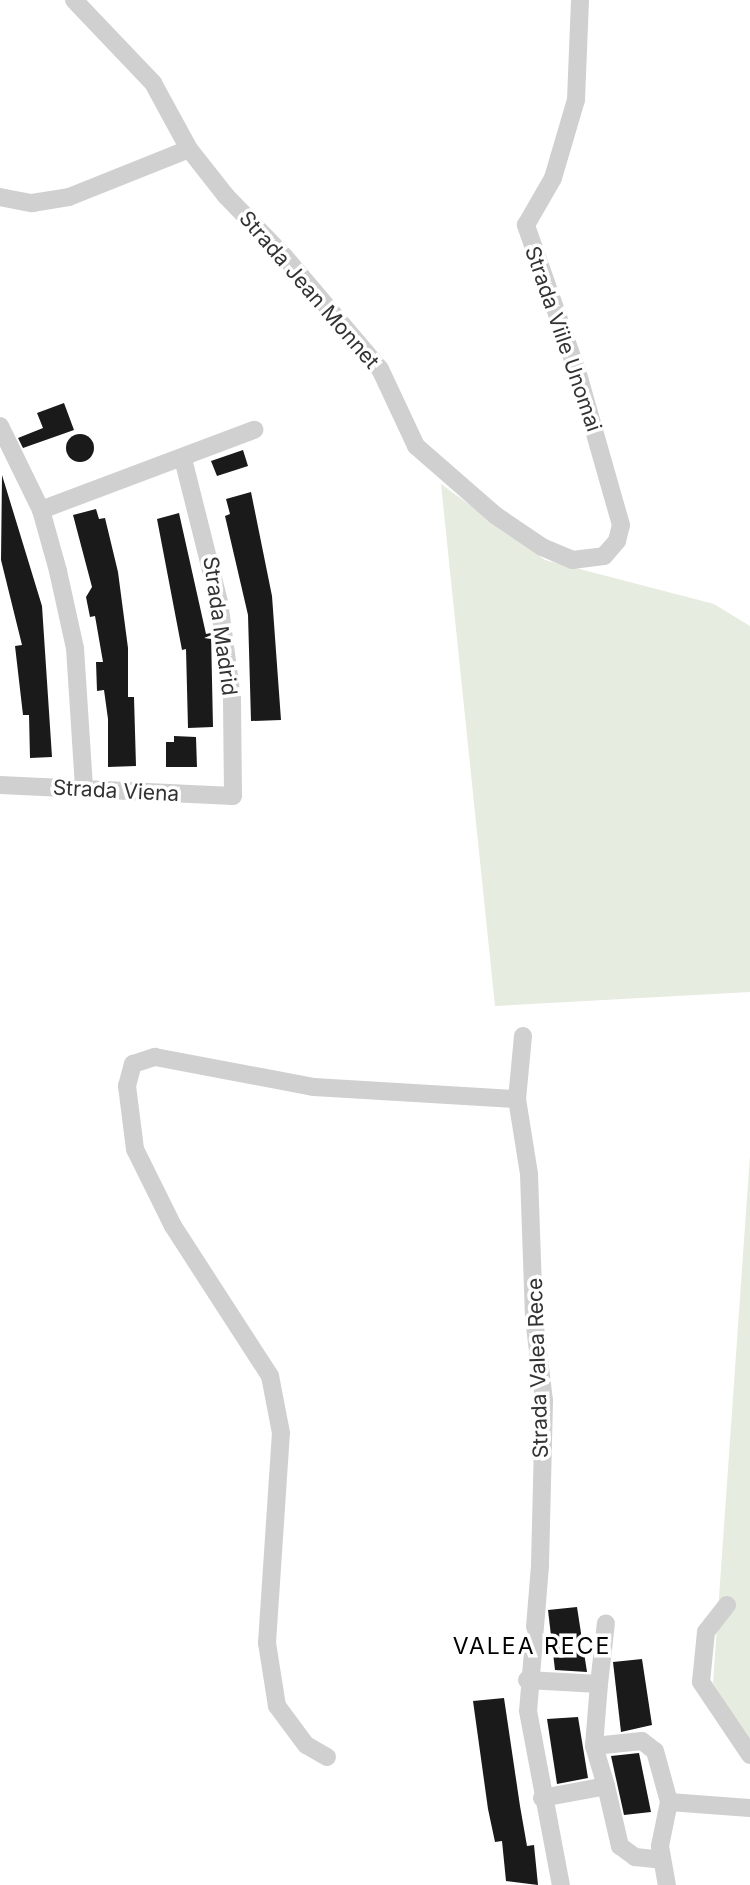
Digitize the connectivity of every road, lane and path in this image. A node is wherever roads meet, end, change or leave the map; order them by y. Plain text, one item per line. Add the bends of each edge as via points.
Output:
1 (74, 0) edge
2 (580, 0) edge
3 (189, 149) junction
4 (0, 197) edge
5 (0, 426) edge
6 (254, 430) dead end
7 (183, 459) junction
8 (41, 510) junction
9 (604, 556) joint
10 (0, 785) edge
11 (84, 789) junction
12 (233, 796) joint
13 (523, 1036) dead end
14 (517, 1099) junction
15 (727, 1605) dead end
16 (606, 1623) dead end
17 (527, 1680) junction
18 (599, 1684) junction
19 (594, 1746) junction
20 (750, 1755) edge
21 (327, 1757) dead end
22 (606, 1786) junction
23 (542, 1798) junction
24 (669, 1802) junction
25 (750, 1808) edge
26 (663, 1860) junction
27 (561, 1885) edge
28 (667, 1885) edge

1 - 3 street, Strada Jean Monnet via 153,83
2 - 9 street, Strada Viile Unomai via 576,100 553,178 526,225 577,370 621,524 617,541
3 - 4 street via 69,197 32,204
3 - 9 street, Strada Jean Monnet via 380,369 416,446 456,485 542,547 572,560
5 - 8 street
6 - 7 street
7 - 8 street
7 - 12 street, Strada Madrid via 219,602 232,698
8 - 11 street via 75,648
10 - 11 street, Strada Viena
11 - 12 street, Strada Viena
13 - 14 street, Strada Valea Rece
14 - 17 street, Strada Valea Rece via 529,1174 534,1318 544,1401 540,1566
14 - 21 street via 314,1087 155,1057 133,1064 127,1086 135,1149 173,1226 270,1376 281,1433 267,1643 277,1706 306,1745
15 - 20 street via 706,1632 701,1682
16 - 18 street
17 - 18 street
17 - 23 street, Strada Valea Rece
18 - 19 street
19 - 22 street
19 - 24 street via 642,1741 655,1751
22 - 23 street
22 - 26 street via 620,1846 635,1857
23 - 27 street, Strada Valea Rece
24 - 25 street
24 - 26 street
26 - 28 street

